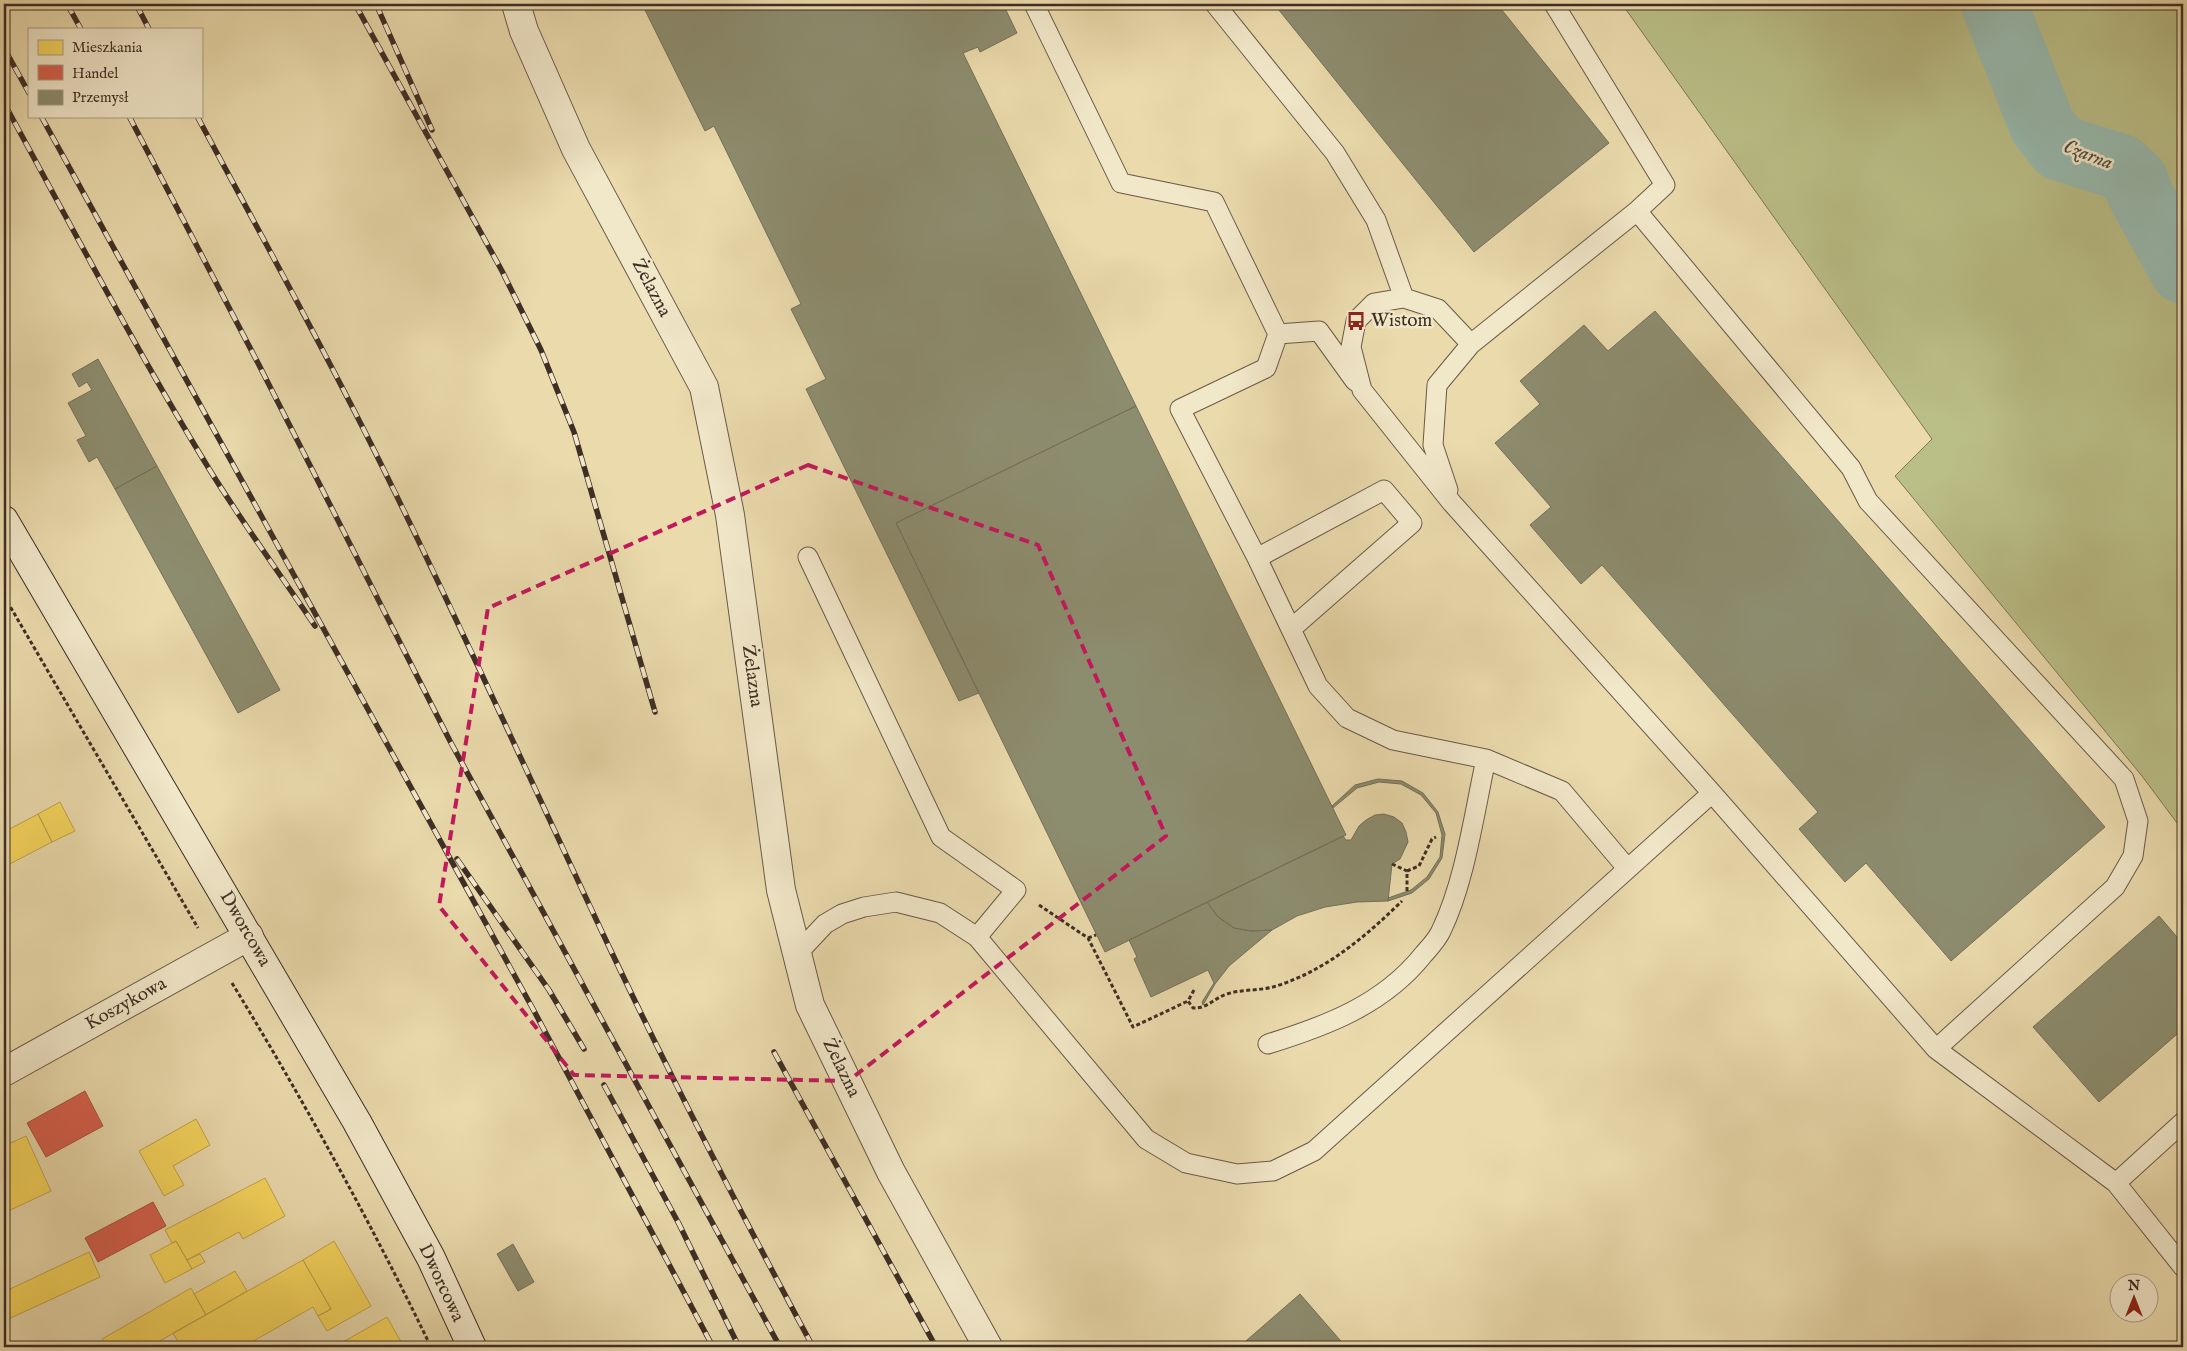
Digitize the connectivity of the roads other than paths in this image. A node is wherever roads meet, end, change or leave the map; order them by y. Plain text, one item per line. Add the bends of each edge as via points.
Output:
1 (516, 4) edge
2 (1034, 4) edge
3 (1215, 4) edge
4 (1554, 4) edge
5 (1637, 211) junction
6 (1404, 298) junction
7 (1278, 334) junction
8 (1471, 344) junction
9 (1362, 390) junction
10 (1452, 503) junction
11 (4, 520) edge
12 (808, 557) dead end
13 (1257, 558) junction
14 (1291, 629) junction
15 (1486, 759) junction
16 (1712, 793) junction
17 (1626, 868) junction
18 (249, 936) junction
19 (976, 937) junction
20 (796, 956) junction
21 (1268, 1044) dead end
22 (1936, 1049) junction
23 (4, 1072) edge
24 (2183, 1122) edge
25 (2116, 1184) junction
26 (2183, 1267) edge
27 (472, 1347) edge
28 (988, 1347) edge

1 - 20 street, Żelazna via 524,31 576,149 704,387 730,515 781,890
2 - 7 lane via 1121,183 1214,202
3 - 6 lane via 1335,153 1376,220
4 - 5 lane via 1664,185
5 - 8 lane
5 - 22 lane via 1851,468 1868,501 2124,779 2138,821 2133,856 2115,887
6 - 8 lane via 1438,309
6 - 9 lane via 1374,303 1356,321 1351,347
7 - 9 lane via 1319,331
7 - 13 lane via 1266,368 1180,409
8 - 10 lane via 1437,385 1433,445
9 - 10 lane
10 - 16 lane
11 - 18 street, Dworcowa
12 - 19 lane via 941,837 1016,890
13 - 14 lane
13 - 14 lane via 1384,490 1412,523
14 - 15 lane via 1318,686 1347,718 1393,740
15 - 17 lane via 1562,791
15 - 21 lane via 1459,885 1441,933 1408,974 1366,1006 1316,1029
16 - 17 lane
16 - 22 lane
17 - 19 lane via 1314,1151 1273,1171 1237,1174 1186,1163 1146,1139
18 - 23 street, Koszykowa
18 - 27 street, Dworcowa via 357,1122 426,1250
19 - 20 lane via 940,913 896,902 842,914 825,924
20 - 28 street, Żelazna via 810,1005 891,1172
22 - 25 lane
24 - 25 lane
25 - 26 lane

